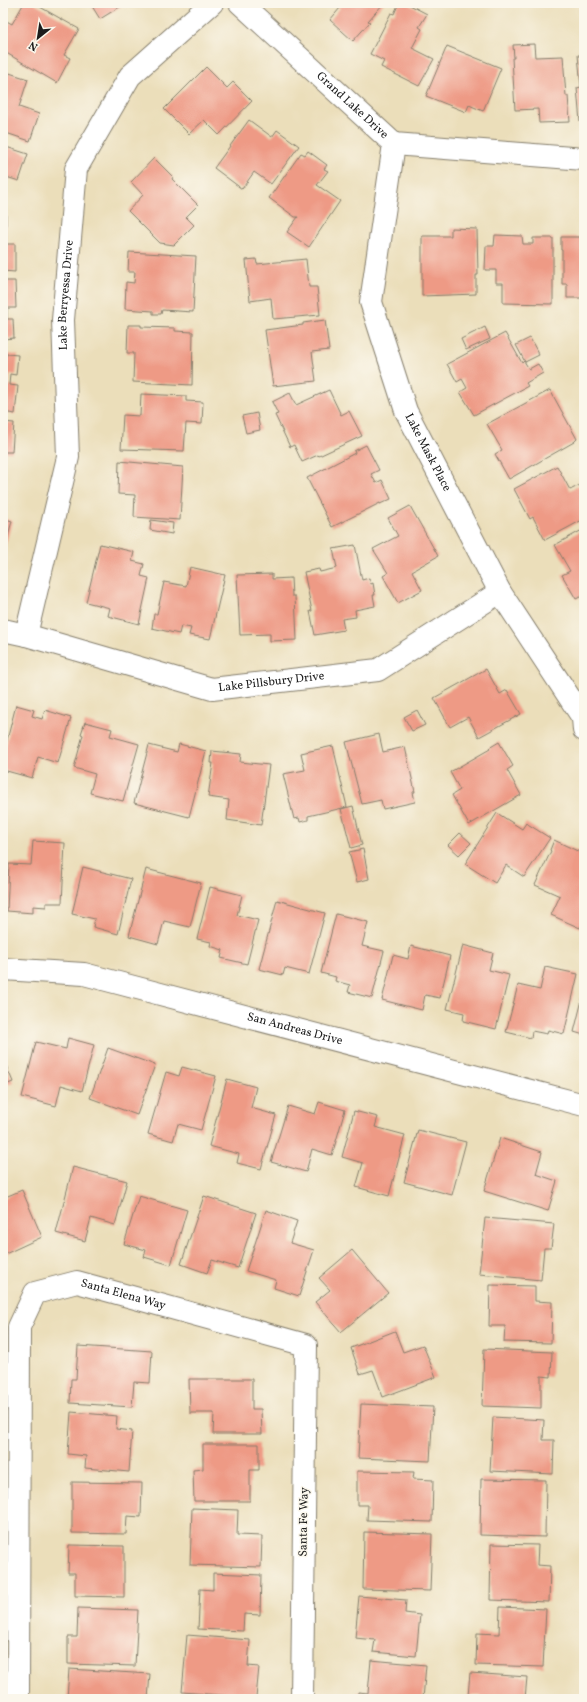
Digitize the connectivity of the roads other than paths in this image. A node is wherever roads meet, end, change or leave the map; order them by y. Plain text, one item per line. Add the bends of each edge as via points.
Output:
1 (212, 3) edge
2 (240, 3) edge
3 (394, 144) junction
4 (584, 159) edge
5 (500, 592) junction
6 (3, 630) edge
7 (26, 635) junction
8 (584, 730) edge
9 (3, 969) edge
10 (584, 1105) edge
11 (306, 1345) joint
12 (18, 1699) edge
13 (302, 1699) edge

1 - 7 street, Lake Berryessa Drive via 130,76 76,169 63,320 68,457
2 - 3 street, Grand Lake Drive
3 - 4 street, Grand Lake Drive
3 - 5 street, Lake Mask Place via 370,302 406,410
5 - 7 street, Lake Pillsbury Drive via 378,670 212,689
5 - 8 street, Lake Mask Place via 584,718
6 - 7 street, Lake Pillsbury Drive
9 - 10 street, San Andreas Drive via 84,974
11 - 12 street, Santa Elena Way via 77,1282 35,1293 19,1327
11 - 13 street, Santa Fe Way

